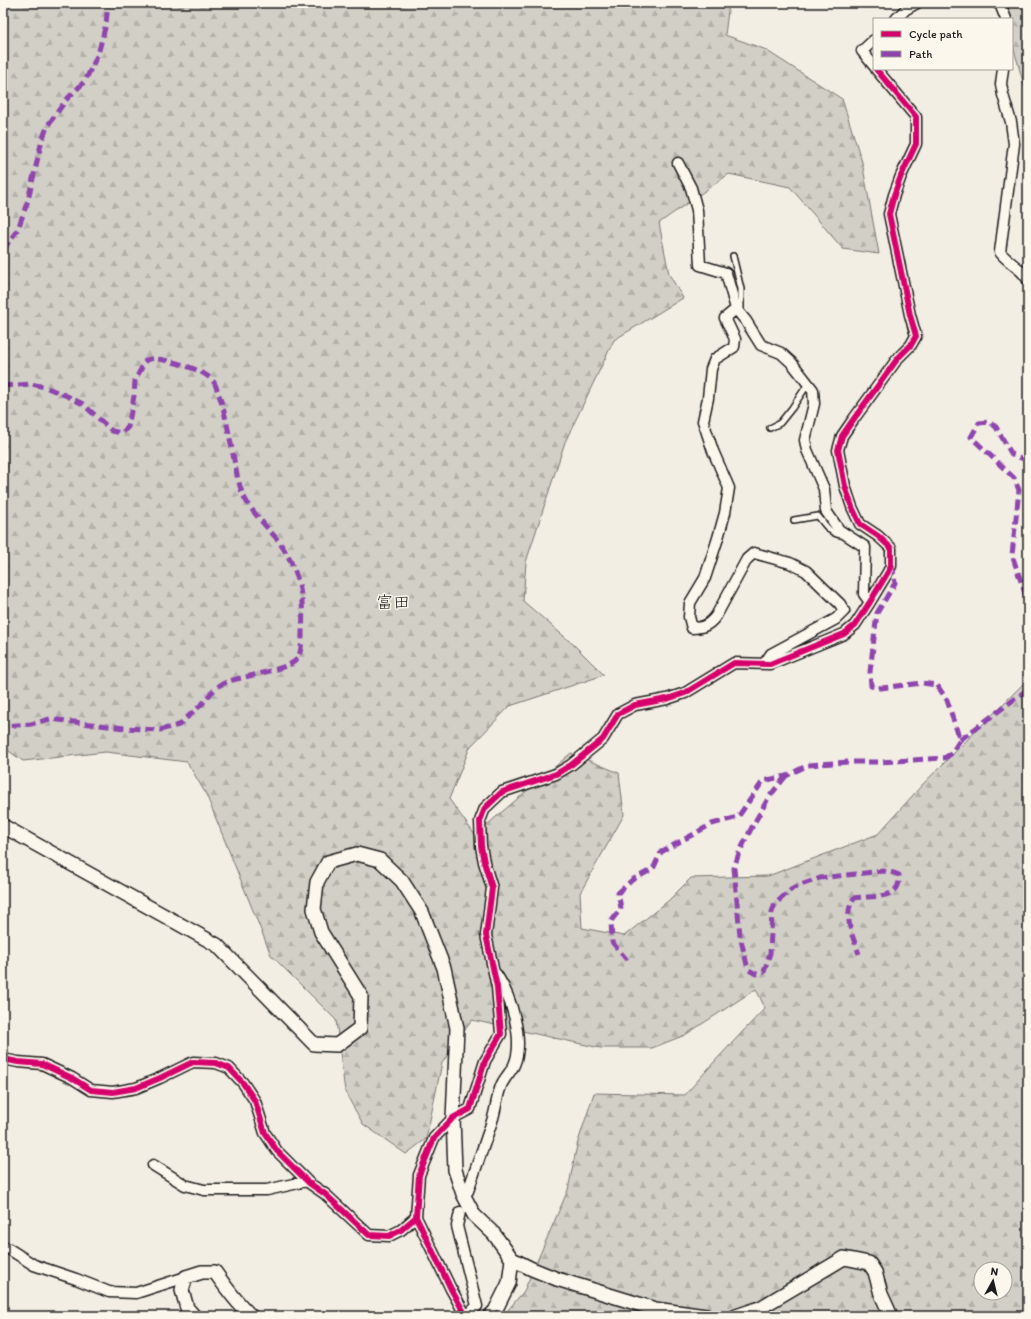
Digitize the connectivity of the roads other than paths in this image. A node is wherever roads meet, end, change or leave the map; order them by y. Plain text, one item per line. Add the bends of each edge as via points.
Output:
1 (917, 3) edge
2 (997, 3) edge
3 (897, 18) edge
4 (1006, 18) edge
5 (873, 41) edge
6 (873, 65) edge
7 (877, 70) edge
8 (1003, 70) edge
9 (678, 163) dead end
10 (733, 256) dead end
11 (1028, 280) edge
12 (736, 309) junction
13 (808, 384) junction
14 (770, 428) dead end
15 (794, 520) dead end
16 (847, 536) junction
17 (870, 602) junction
18 (764, 664) junction
19 (3, 826) edge
20 (494, 971) junction
21 (3, 1059) edge
22 (453, 1118) junction
23 (153, 1165) dead end
24 (307, 1182) junction
25 (468, 1191) dead end
26 (460, 1212) dead end
27 (416, 1217) junction
28 (3, 1247) edge
29 (512, 1259) junction
30 (186, 1277) junction
31 (194, 1316) edge
32 (251, 1316) edge
33 (467, 1316) edge
34 (490, 1316) edge
35 (706, 1316) edge
36 (736, 1316) edge
37 (891, 1316) edge

1 - 3 street
2 - 4 street via 1000,4
5 - 6 street via 862,51
7 - 17 street via 916,117 916,144 896,189 889,214 916,336 842,436 838,450 845,486 860,524 891,548 891,566
8 - 11 street via 1003,98 1011,122 1014,144 1000,252
9 - 12 street via 691,188 697,210 700,265 726,273
10 - 12 lane via 741,289 741,308
12 - 13 street via 761,345 781,353
12 - 18 street via 725,318 735,339 734,347 715,359 711,369 703,421 729,488 725,513 705,578 690,603 692,628 700,628 711,623 747,559 754,553 790,563 806,571 844,611 836,619 770,654
13 - 14 lane via 780,423
13 - 16 street via 813,390 814,404 805,440 807,450 824,489 826,511 839,530
15 - 16 lane via 818,516 827,528
16 - 17 street via 865,547 864,594
17 - 18 street via 855,625 844,634 770,664
18 - 20 street via 734,663 685,693 635,705 618,714 603,739 571,765 556,774 502,792 485,808 480,821 481,846 492,888 486,935
19 - 22 street via 217,945 314,1044 337,1045 360,1028 361,996 321,932 314,909 317,882 328,862 357,854 380,860 402,881 422,912 444,968 457,1028
20 - 22 street via 501,1034 485,1061 470,1109
20 - 25 street via 504,986 511,1005 518,1039 517,1050 514,1065 502,1085
21 - 24 street via 42,1064 91,1090 113,1092 136,1088 194,1062 216,1062 229,1068 238,1078 255,1101 265,1133 277,1151
22 - 27 street via 434,1138 419,1175
22 - 29 street via 455,1170 463,1194 474,1215 494,1234
23 - 24 street via 185,1186 204,1190 267,1190
24 - 27 street via 325,1194 369,1235 389,1236
26 - 33 street via 457,1226 477,1306
27 - 33 street
28 - 30 street via 34,1266 108,1292 136,1293
29 - 34 street via 509,1283
29 - 35 street via 557,1280 647,1307
30 - 31 street via 182,1290 187,1308
30 - 32 street via 202,1272 215,1272 240,1306
36 - 37 street via 760,1308 844,1258 869,1263 875,1272

